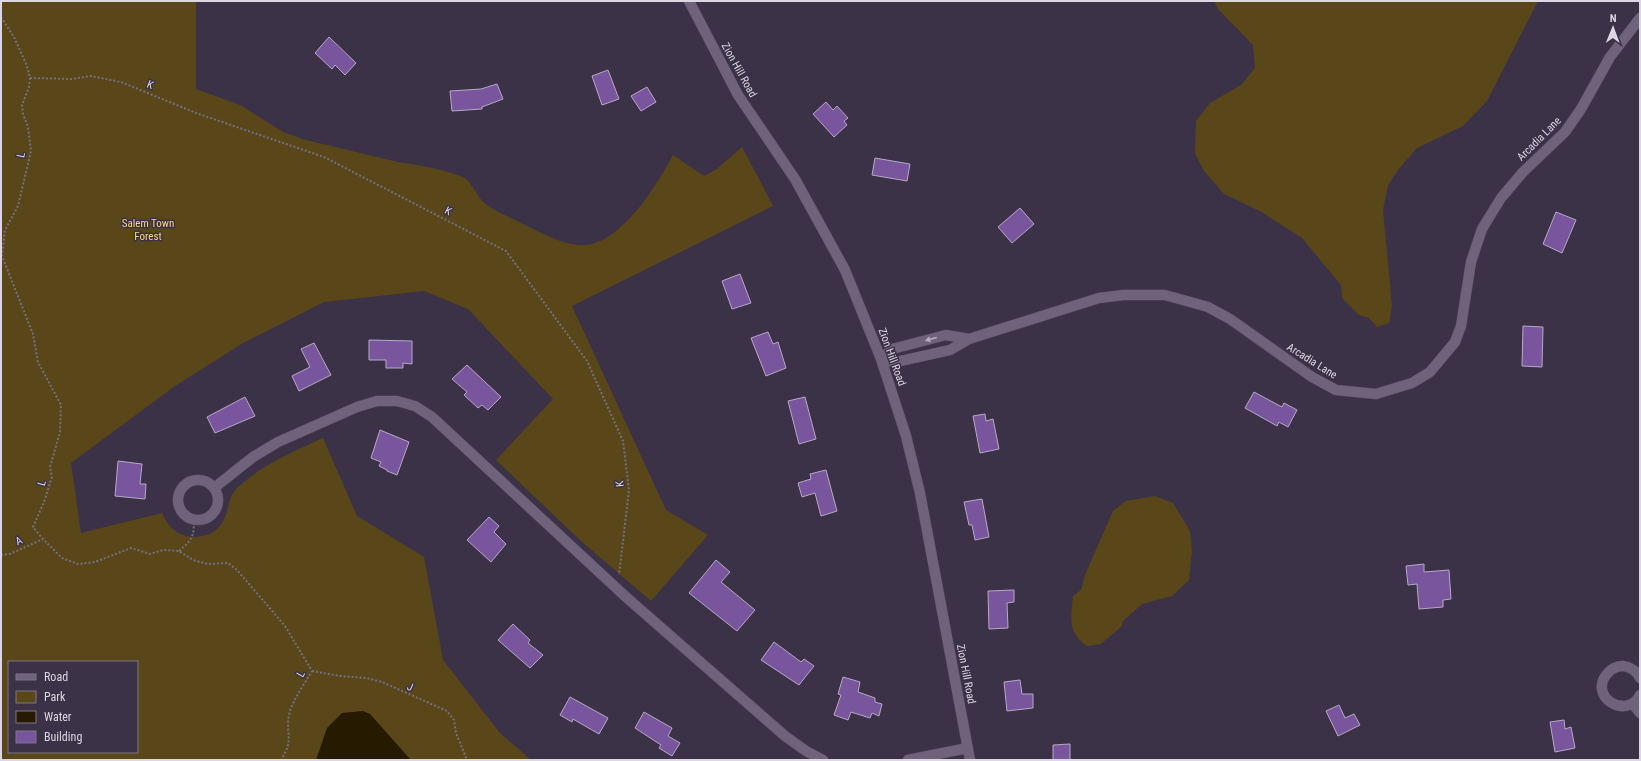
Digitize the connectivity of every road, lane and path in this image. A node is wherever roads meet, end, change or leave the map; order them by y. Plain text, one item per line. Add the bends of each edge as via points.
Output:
1 (689, 1) edge
2 (1, 17) edge
3 (1640, 18) edge
4 (30, 78) junction
5 (969, 339) junction
6 (882, 359) junction
7 (214, 488) junction
8 (194, 520) junction
9 (43, 539) junction
10 (180, 551) junction
11 (1, 555) edge
12 (617, 589) junction
13 (312, 671) junction
14 (1640, 678) edge
15 (1640, 695) edge
16 (1633, 704) junction
17 (1640, 713) edge
18 (968, 748) junction
19 (281, 760) edge
20 (467, 760) edge
21 (823, 760) edge
22 (908, 760) edge
23 (970, 760) edge

1 - 6 street, Zion Hill Road via 738,96 795,179 845,270
2 - 4 path via 14,38
3 - 5 street, Arcadia Lane via 1610,57 1582,109 1565,132 1523,172 1501,198 1482,229 1471,262 1464,314 1455,342 1430,372 1412,384 1376,394 1336,390 1312,377 1230,319 1208,307 1165,295 1122,294 1099,298
4 - 9 path, L via 22,105 31,151 18,206 5,230 2,256 33,334 38,362 61,405 60,432 50,467 52,477 33,527
4 - 12 path, K via 72,79 91,76 121,82 196,113 324,157 506,251 587,361 623,441 629,490
5 - 6 street, Arcadia Lane via 950,350 896,362
5 -> 6 street, Arcadia Lane via 946,335 892,349
6 - 18 street, Zion Hill Road via 916,472
7 - 8 street via 218,501 216,508 207,518
7 - 8 street via 197,480 180,489 177,502 179,508 187,518
7 - 12 street via 253,457 293,434 356,407 377,401 406,403 432,417
8 - 10 path via 194,534
9 - 10 path, L via 62,558 78,564 95,562 131,548 150,554 163,550
9 - 11 path, A via 10,554
10 - 13 path, L via 193,560 208,564 228,562 237,570 285,626
12 - 21 street via 785,736
13 - 19 path, L via 288,717 289,746
13 - 20 path, J via 382,682 447,711 454,720 456,733
14 - 16 street via 1634,670 1621,666 1609,670 1602,682 1604,695 1613,705
15 - 16 street
16 - 17 street
18 - 22 street
18 - 23 street, Zion Hill Road

